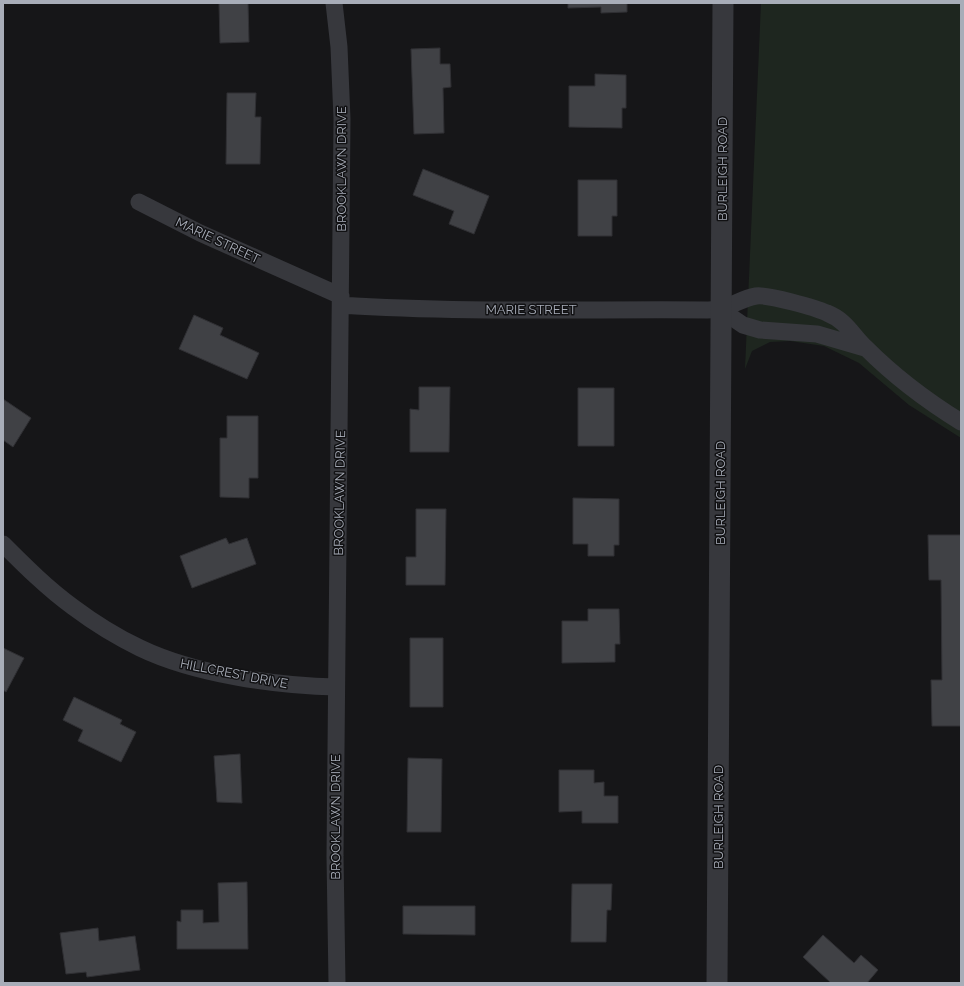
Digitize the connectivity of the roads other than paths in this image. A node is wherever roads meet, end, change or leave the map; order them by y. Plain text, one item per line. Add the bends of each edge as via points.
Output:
1 (334, 3) edge
2 (722, 3) edge
3 (139, 202) dead end
4 (341, 300) junction
5 (721, 310) junction
6 (866, 348) junction
7 (961, 422) edge
8 (3, 544) edge
9 (336, 687) junction
10 (337, 983) edge
11 (717, 983) edge

1 - 4 street, BROOKLAWN DRIVE via 342,119
2 - 5 street, BURLEIGH ROAD
3 - 4 street, MARIE STREET
4 - 5 street, MARIE STREET via 504,309
4 - 9 street, BROOKLAWN DRIVE
5 - 6 street via 743,325 760,330 817,334
5 - 6 street via 757,296 794,302 828,313 850,328
5 - 11 street, BURLEIGH ROAD
6 - 7 street via 931,404
8 - 9 street, HILLCREST DRIVE via 42,582 73,607 140,648 173,661 221,673 302,686
9 - 10 street, BROOKLAWN DRIVE via 334,856

